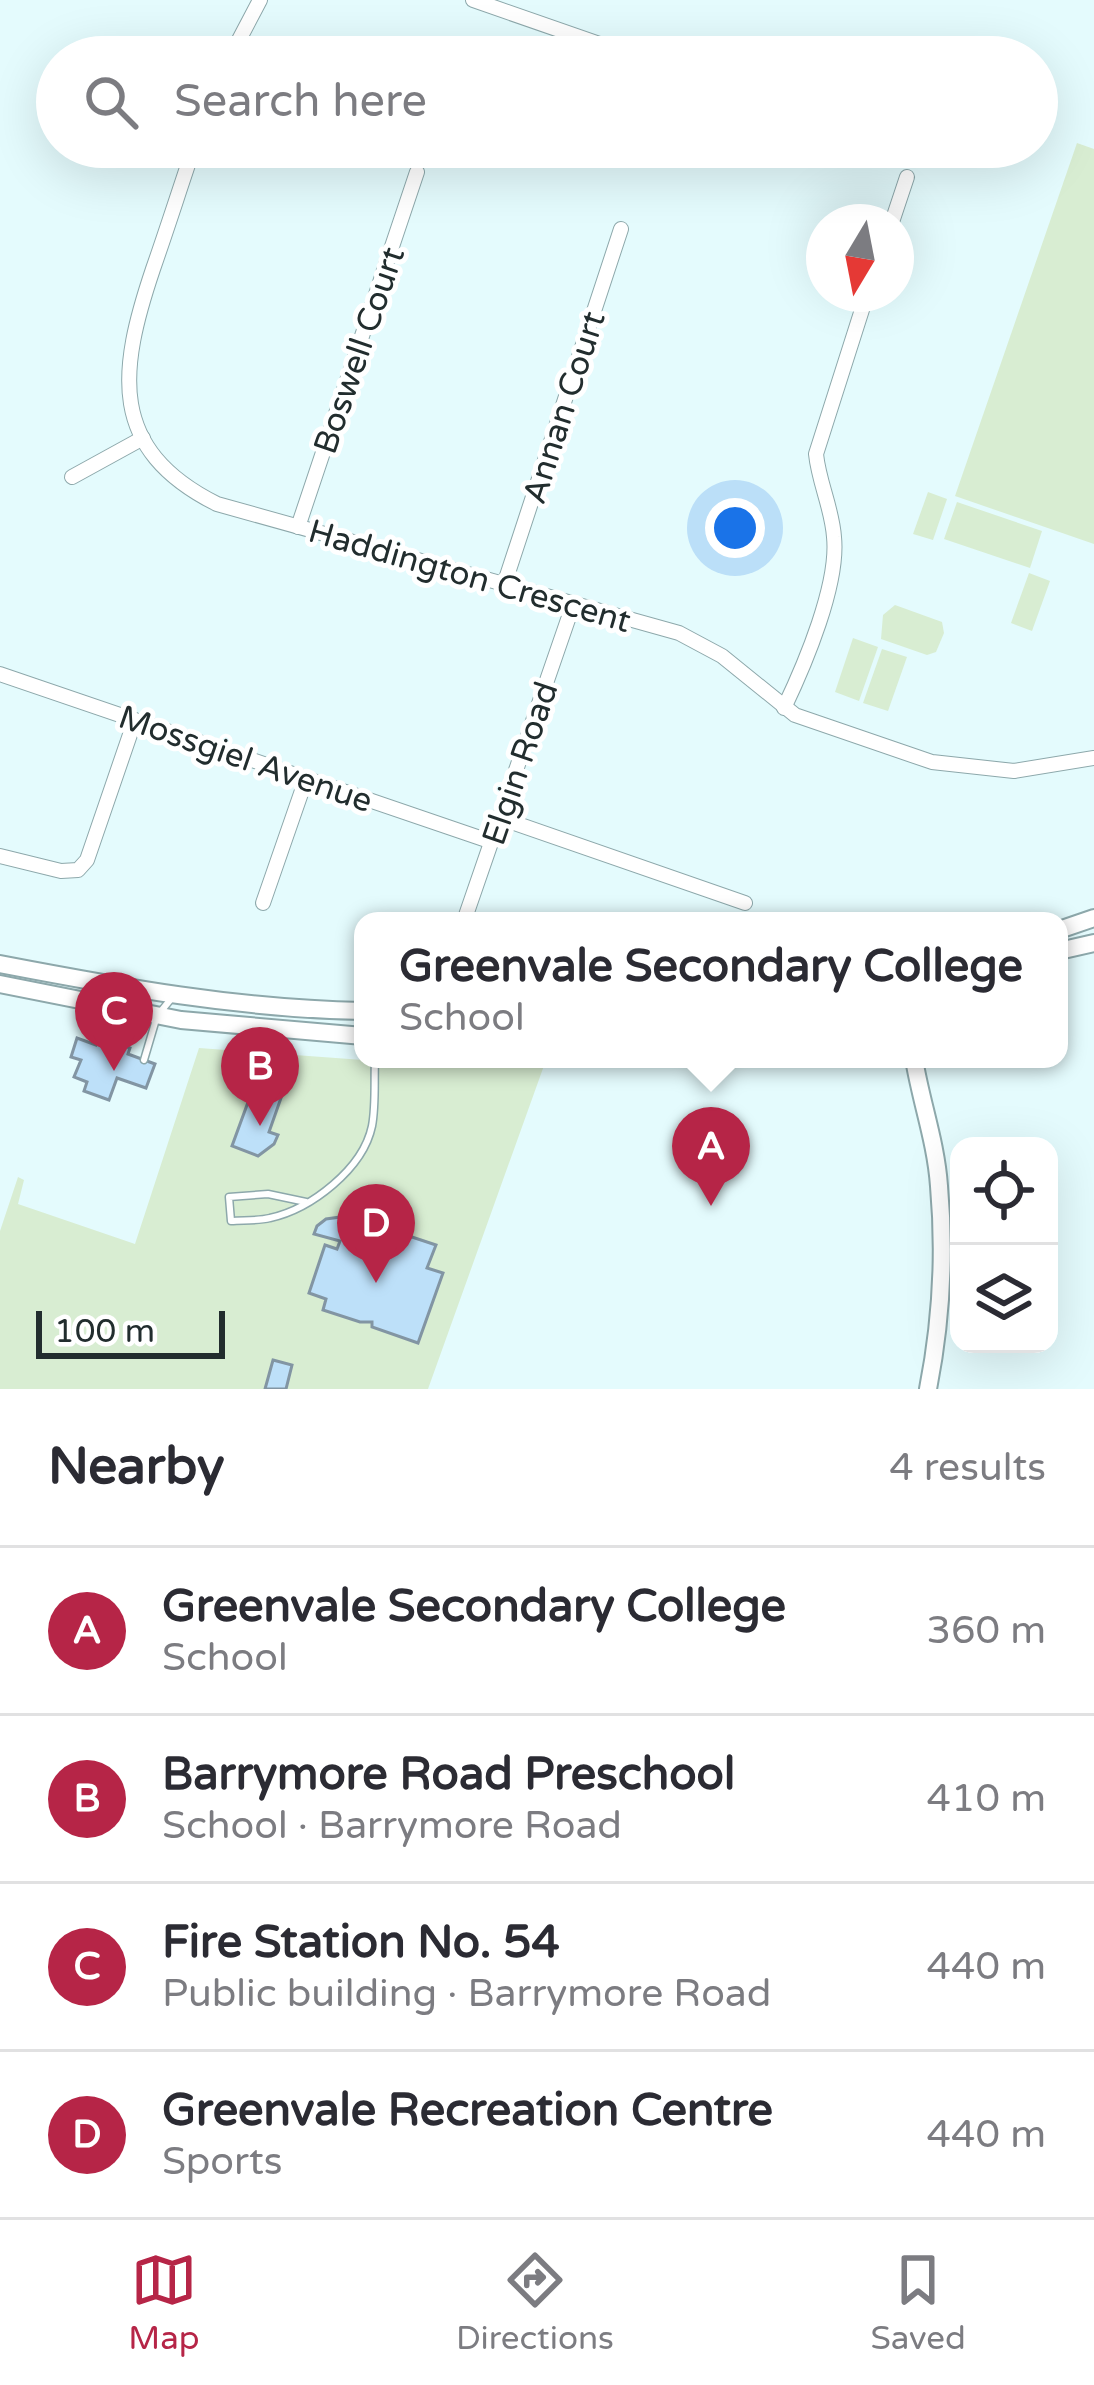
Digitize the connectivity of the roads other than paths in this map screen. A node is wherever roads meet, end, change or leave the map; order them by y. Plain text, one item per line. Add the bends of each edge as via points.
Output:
1 (260, 0) edge
2 (473, 0) edge
3 (241, 36) edge
4 (577, 36) edge
5 (187, 168) edge
6 (417, 172) dead end
7 (907, 177) dead end
8 (898, 204) edge
9 (621, 230) dead end
10 (861, 312) edge
11 (143, 438) junction
12 (72, 477) dead end
13 (298, 527) junction
14 (504, 585) junction
15 (573, 604) junction
16 (0, 674) edge
17 (784, 707) junction
18 (135, 720) junction
19 (1094, 758) edge
20 (306, 779) junction
21 (500, 818) junction
22 (492, 842) junction
23 (0, 856) edge
24 (263, 903) dead end
25 (746, 903) dead end
26 (467, 912) edge
27 (0, 964) edge
28 (5, 987) edge
29 (175, 995) junction
30 (354, 1011) edge
31 (158, 1016) junction
32 (354, 1035) edge
33 (144, 1060) dead end
34 (374, 1068) edge
35 (916, 1068) edge
36 (306, 1202) junction
37 (928, 1389) edge

1 - 3 street
2 - 4 street
5 - 11 street, Haddington Crescent via 132,332 130,404
6 - 13 street, Boswell Court
7 - 8 street
9 - 14 street, Annan Court
10 - 17 street via 816,454 836,558
11 - 12 street
11 - 13 street, Haddington Crescent via 187,489
13 - 14 street, Haddington Crescent
14 - 15 street, Haddington Crescent
15 - 17 street, Haddington Crescent via 679,632
15 - 21 street, Elgin Road
16 - 18 street, Mossgiel Avenue
17 - 19 street, Haddington Crescent via 947,765 1013,771
18 - 20 street, Mossgiel Avenue
18 - 23 street via 78,870
20 - 22 street, Mossgiel Avenue
20 - 24 street
21 - 22 street, Elgin Road
21 - 25 street
22 - 26 street, Elgin Road
27 - 29 street
28 - 31 street
29 - 30 street
29 - 31 lane
31 - 32 street
31 - 33 lane
34 - 36 lane via 362,1155
35 - 37 street via 939,1185 942,1282
36 - 36 lane via 229,1197 231,1221 271,1218

